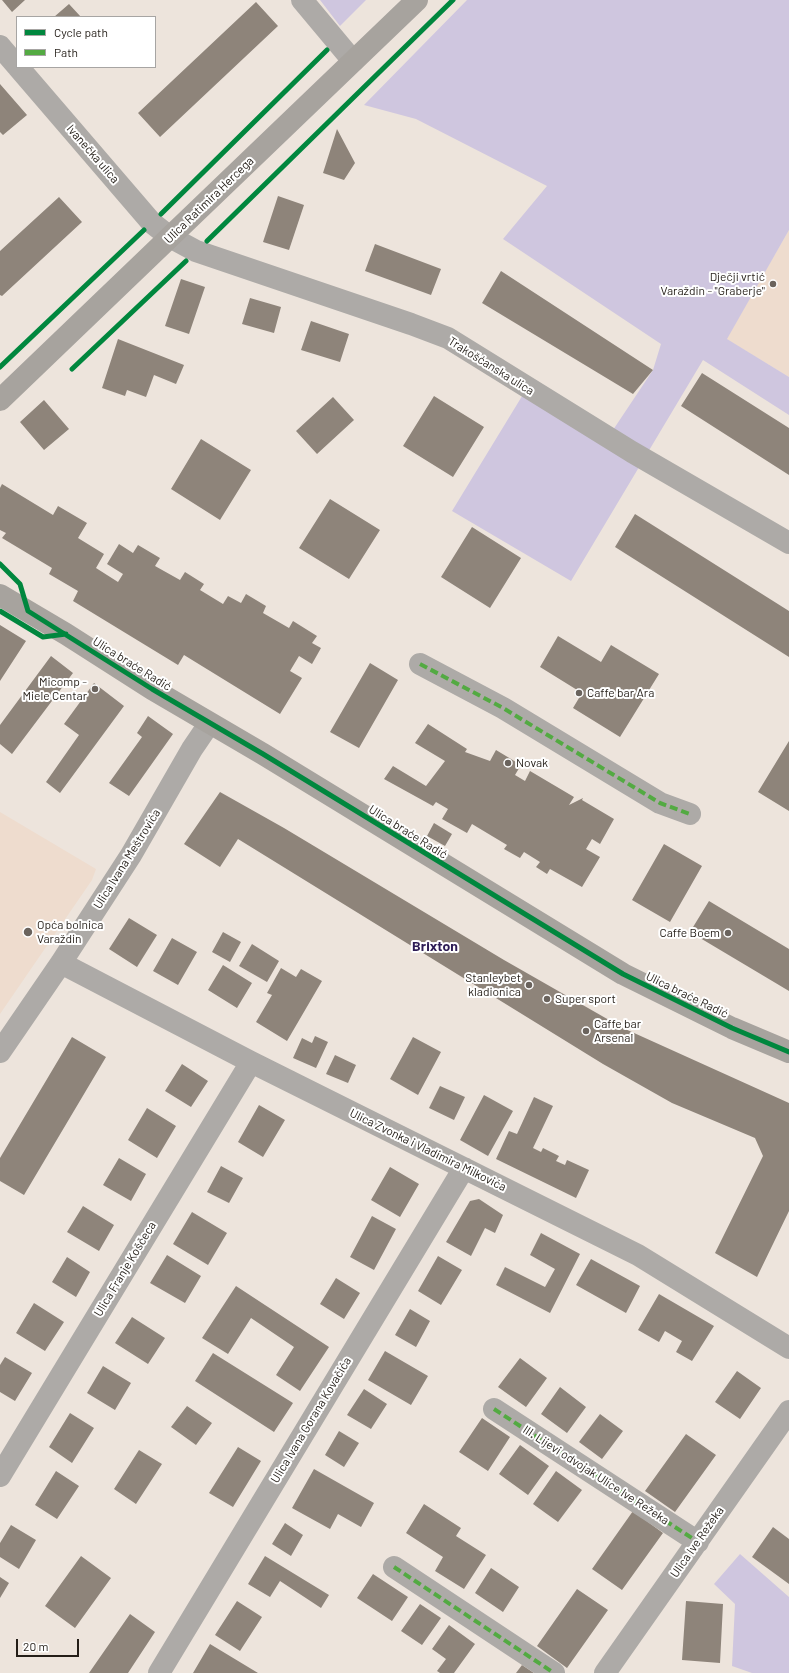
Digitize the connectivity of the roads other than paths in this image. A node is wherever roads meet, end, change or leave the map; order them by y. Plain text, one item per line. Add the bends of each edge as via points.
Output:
1 (302, 0) edge
2 (417, 0) edge
3 (0, 46) edge
4 (353, 61) junction
5 (16, 66) edge
6 (18, 68) edge
7 (170, 237) junction
8 (1, 396) edge
9 (789, 543) edge
10 (5, 595) edge
11 (420, 664) dead end
12 (210, 724) junction
13 (690, 814) dead end
14 (61, 964) junction
15 (0, 1052) edge
16 (789, 1052) edge
17 (251, 1062) junction
18 (464, 1168) junction
19 (789, 1348) edge
20 (494, 1409) dead end
21 (789, 1411) edge
22 (0, 1476) edge
23 (698, 1542) junction
24 (394, 1567) dead end
25 (159, 1673) edge
26 (554, 1673) edge
27 (605, 1673) edge

1 - 4 street
2 - 4 main road, Ulica Ratimira Hercega
3 - 5 street, Ivanečka ulica
4 - 7 main road, Ulica Ratimira Hercega
6 - 7 street, Ivanečka ulica via 152,222
7 - 8 main road, Ulica Ratimira Hercega
7 - 9 street, Trakošćanska ulica via 196,251 448,338 632,452
10 - 12 main road, Ulica braće Radić
11 - 13 street via 503,708 660,803
12 - 14 street, Ulica Ivana Meštrovića via 192,749 131,855
12 - 16 main road, Ulica braće Radić via 623,974 732,1028
14 - 15 street, Ulica Ivana Meštrovića
14 - 17 street, Ulica Zvonka i Vladimira Milkovića
17 - 18 street, Ulica Zvonka i Vladimira Milkovića
17 - 22 street, Ulica Franje Koščeca
18 - 19 street, Ulica Zvonka i Vladimira Milkovića via 638,1255
18 - 25 street, Ulica Ivana Gorana Kovačića
20 - 23 street, III. Lijevi odvojak Ulice Ive Režeka
21 - 23 street, Ulica Ive Režeka
23 - 27 street, Ulica Ive Režeka
24 - 26 street

